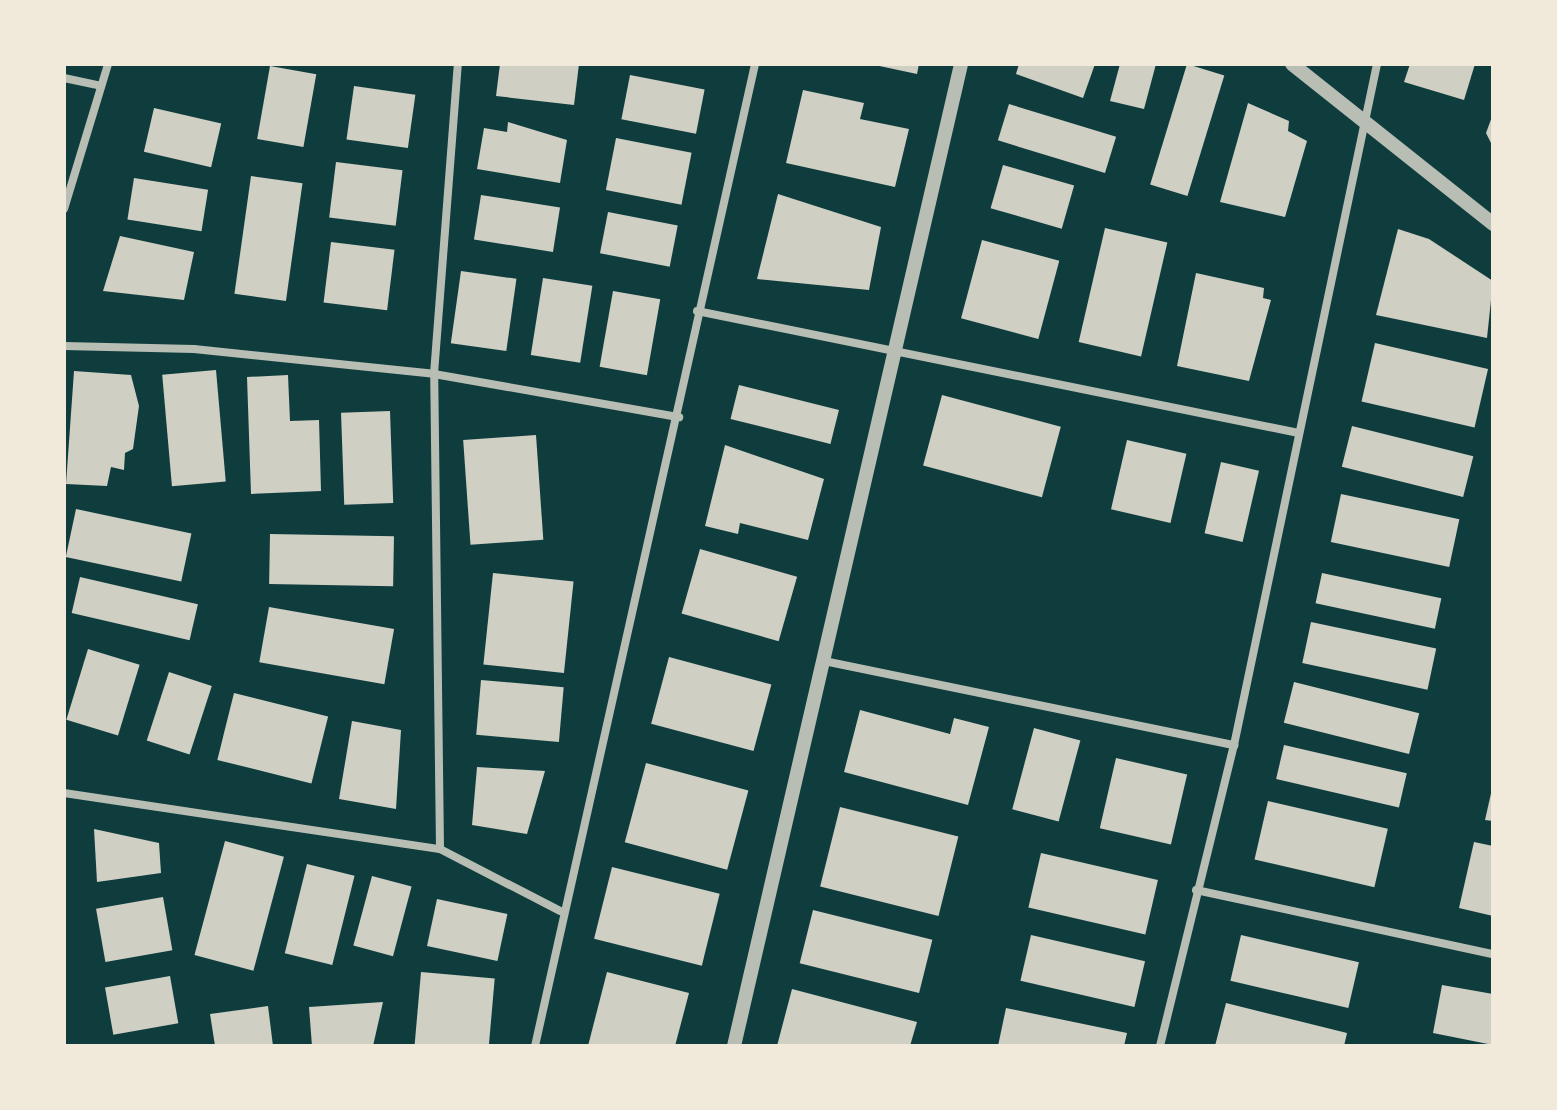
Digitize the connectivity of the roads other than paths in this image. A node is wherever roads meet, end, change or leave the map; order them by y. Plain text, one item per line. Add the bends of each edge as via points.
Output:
1 (108, 64) edge
2 (458, 64) edge
3 (755, 64) edge
4 (961, 64) edge
5 (1292, 64) edge
6 (1377, 64) edge
7 (64, 78) edge
8 (101, 86) junction
9 (1360, 119) junction
10 (64, 209) edge
11 (1493, 224) edge
12 (697, 311) junction
13 (64, 346) edge
14 (896, 354) junction
15 (434, 374) junction
16 (679, 417) junction
17 (1299, 433) junction
18 (824, 661) junction
19 (1234, 745) junction
20 (64, 793) edge
21 (440, 849) junction
22 (1196, 890) junction
23 (560, 911) junction
24 (1493, 954) edge
25 (535, 1046) edge
26 (734, 1046) edge
27 (1160, 1046) edge

1 - 8 street
2 - 15 street
3 - 12 street
4 - 14 street
5 - 9 street
6 - 9 street
7 - 8 street
8 - 10 street
9 - 11 street
9 - 17 street
12 - 14 street
12 - 16 street
13 - 15 street via 194,349
14 - 17 street
14 - 18 street
15 - 16 street
15 - 21 street
16 - 23 street
17 - 19 street
18 - 19 street
18 - 26 street
19 - 22 street
20 - 21 street
21 - 23 street
22 - 24 street
22 - 27 street
23 - 25 street

